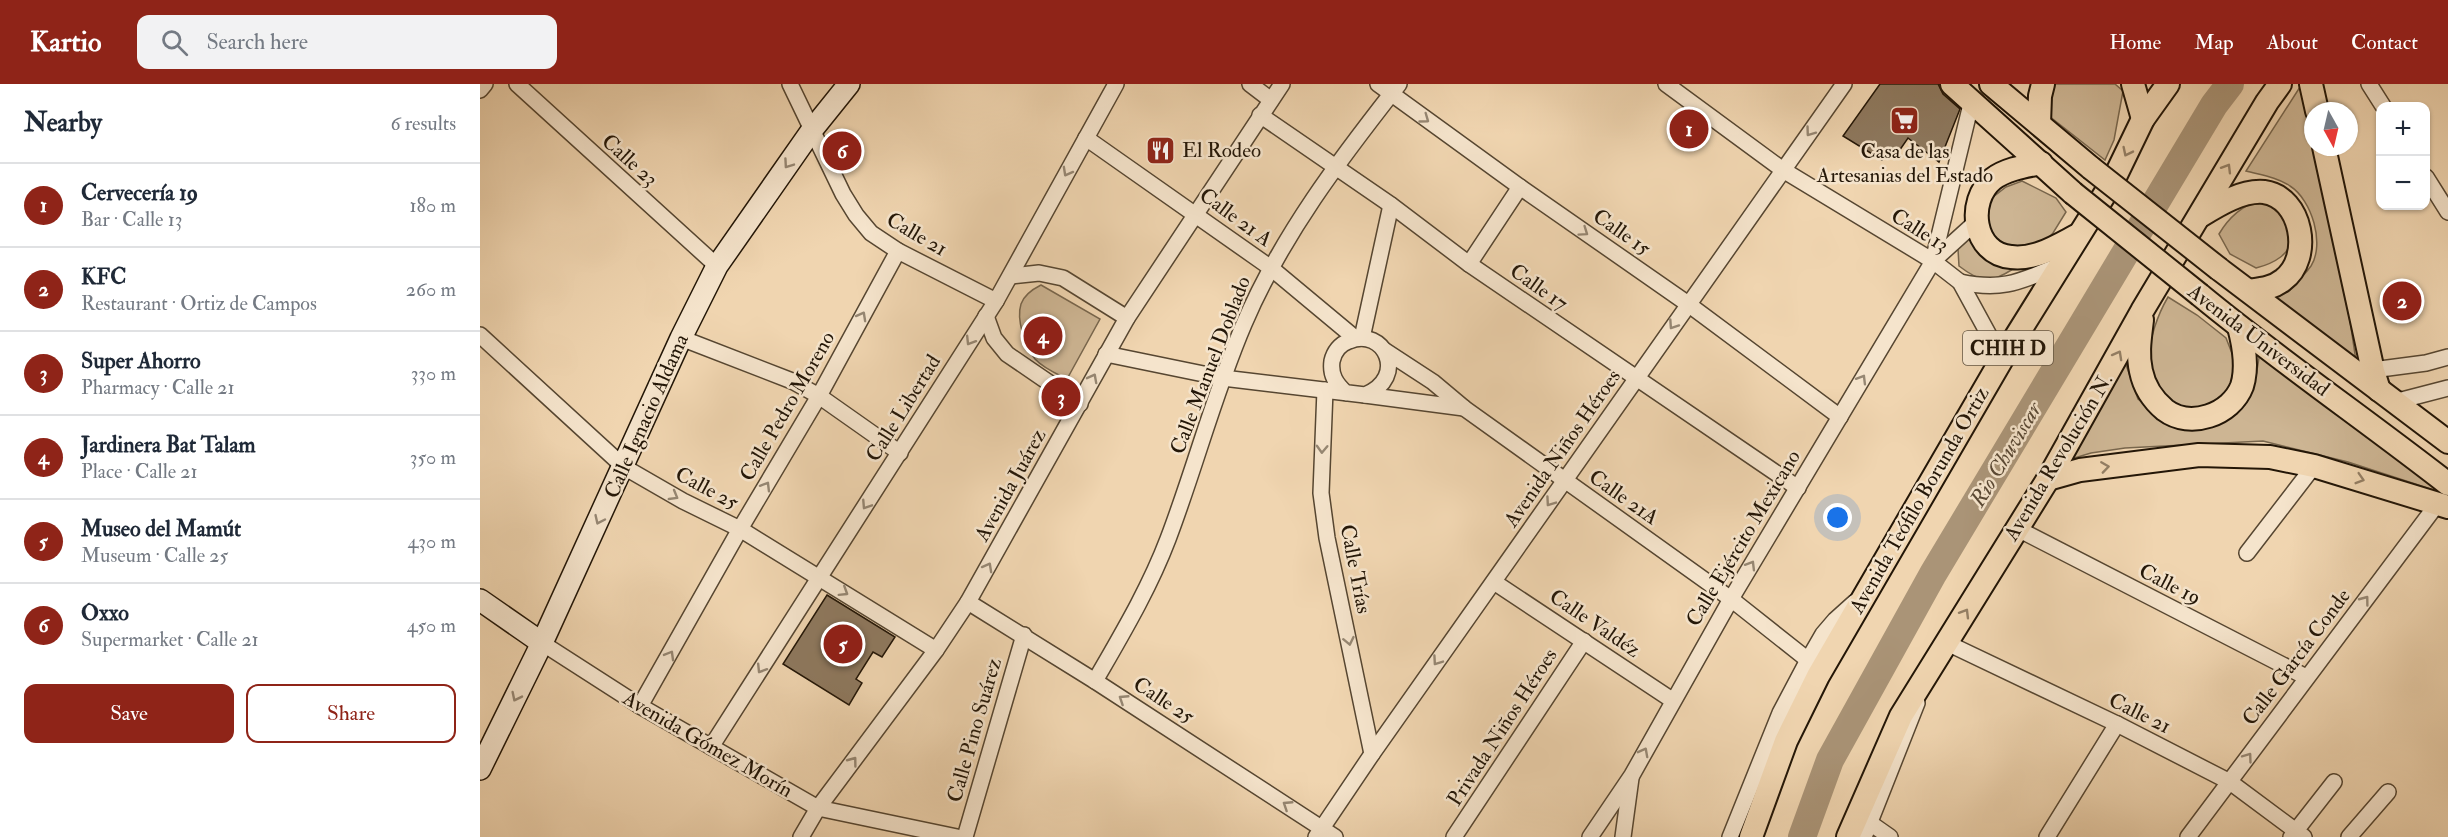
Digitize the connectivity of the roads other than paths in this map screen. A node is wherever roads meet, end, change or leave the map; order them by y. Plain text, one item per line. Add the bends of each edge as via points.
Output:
1 (485, 84) edge
2 (517, 84) edge
3 (790, 84) edge
4 (849, 84) edge
5 (1098, 84) edge
6 (1250, 84) edge
7 (1282, 84) edge
8 (1378, 84) edge
9 (1666, 84) edge
10 (1844, 84) edge
11 (1952, 84) edge
12 (1991, 84) edge
13 (2043, 84) edge
14 (2133, 84) edge
15 (2168, 84) edge
16 (2280, 84) edge
17 (2311, 84) edge
18 (2369, 84) edge
19 (1114, 88) edge
20 (1395, 89) edge
21 (480, 90) edge
22 (1271, 100) junction
23 (1972, 100) junction
24 (2314, 102) edge
25 (2380, 102) edge
26 (1260, 115) junction
27 (2143, 120) junction
28 (2039, 124) junction
29 (812, 130) junction
30 (1086, 138) junction
31 (2326, 156) edge
32 (2041, 162) junction
33 (1334, 167) junction
34 (1783, 170) junction
35 (2430, 183) edge
36 (1520, 187) junction
37 (1391, 205) junction
38 (2448, 212) edge
39 (1195, 213) junction
40 (2198, 216) junction
41 (1976, 222) junction
42 (2080, 233) junction
43 (898, 251) junction
44 (1933, 261) junction
45 (1469, 264) junction
46 (717, 266) junction
47 (2058, 266) junction
48 (1271, 268) junction
49 (1011, 276) junction
50 (1960, 282) junction
51 (2249, 291) junction
52 (996, 301) junction
53 (1688, 304) junction
54 (2142, 311) junction
55 (986, 316) junction
56 (1127, 318) junction
57 (2239, 327) junction
58 (480, 334) edge
59 (681, 338) junction
60 (1359, 338) junction
61 (1384, 350) junction
62 (1106, 354) junction
63 (2448, 357) edge
64 (2002, 359) junction
65 (1223, 378) junction
66 (1637, 380) junction
67 (2375, 383) junction
68 (2448, 388) edge
69 (1325, 390) junction
70 (1346, 393) junction
71 (819, 396) junction
72 (1365, 396) junction
73 (1080, 404) junction
74 (1464, 408) junction
75 (1840, 417) junction
76 (2448, 442) edge
77 (900, 453) junction
78 (2314, 466) junction
79 (624, 467) junction
80 (2048, 479) junction
81 (1565, 481) junction
82 (1798, 488) junction
83 (2445, 498) edge
84 (2016, 528) junction
85 (740, 529) junction
86 (2247, 553) dead end
87 (819, 577) junction
88 (1494, 582) junction
89 (1866, 592) junction
90 (1731, 599) junction
91 (480, 600) edge
92 (968, 602) junction
93 (1024, 636) junction
94 (1584, 640) junction
95 (543, 643) junction
96 (1947, 643) junction
97 (936, 650) junction
98 (1808, 660) junction
99 (1927, 676) junction
100 (2306, 677) junction
101 (1095, 681) junction
102 (1672, 700) junction
103 (640, 706) junction
104 (2117, 724) junction
105 (711, 747) junction
106 (1372, 754) junction
107 (480, 769) edge
108 (1632, 775) junction
109 (2230, 782) junction
110 (2334, 782) dead end
111 (2388, 792) dead end
112 (818, 808) junction
113 (1867, 830) edge
114 (1319, 832) edge
115 (2297, 835) edge
116 (801, 837) edge
117 (957, 837) edge
118 (965, 837) edge
119 (1335, 837) edge
120 (1454, 837) edge
121 (1590, 837) edge
122 (1623, 837) edge
123 (1730, 837) edge
124 (1751, 837) edge
125 (1848, 837) edge
126 (1890, 837) edge
127 (2047, 837) edge
128 (2188, 837) edge
129 (2349, 837) edge

1 - 21 street
2 - 46 street, Calle 23
3 - 29 street, Calle 21
4 - 29 main road, Calle Ignacio Aldama
5 - 19 street
6 - 22 street
7 - 22 street, Avenida Juárez
8 - 20 street, Calle 15
9 - 34 street, Calle 13
10 -> 34 street, Avenida Niños Héroes
11 - 23 main road, Avenida Universidad
12 - 28 main road, Avenida Universidad
13 - 28 main road
14 - 27 main road
15 - 27 main road, Avenida Teófilo Borunda Ortiz / CHIH D
40 -> 16 main road, Avenida Revolución N.
17 - 24 main road
18 - 25 street
19 - 30 street, Calle Libertad
20 - 33 street, Calle Manuel Doblado
20 -> 36 street, Calle 15
22 - 26 street, Avenida Juárez
23 - 32 main road, Avenida Universidad
23 - 44 street
26 - 33 street, Calle 17
26 - 39 street, Avenida Juárez
27 -> 42 main road, Avenida Teófilo Borunda Ortiz / CHIH D via 2113,182
28 - 51 main road, Avenida Universidad, bridge
29 - 43 street, Calle 21 via 856,215 871,233
29 -> 46 main road, Calle Ignacio Aldama
30 - 39 street, Calle 21 A
30 -> 49 street, Calle Libertad
31 - 67 main road
32 - 41 main road via 1994,179 1977,202
32 - 57 main road, Avenida Universidad, bridge via 2073,193
33 - 37 street, Calle 17
33 - 48 street, Calle Manuel Doblado
34 - 44 street, Calle 13
34 - 53 street, Avenida Niños Héroes
35 - 38 street
36 - 45 street
36 -> 53 street, Calle 15
37 - 45 street, Calle 17
37 - 60 street
39 - 48 street, Calle 21 A
39 - 56 street, Avenida Juárez
40 - 51 main road via 2226,201 2263,192 2277,196 2290,207 2301,246 2294,266 2286,279 2271,288
40 - 54 main road, Avenida Revolución N.
41 - 42 main road via 1990,249 2012,258 2033,256
41 - 44 street
42 - 47 main road, Avenida Teófilo Borunda Ortiz / CHIH D
43 - 52 street, Calle 21
71 -> 43 street, Calle Pedro Moreno
44 - 50 street, Calle 13
75 -> 44 street, Calle Ejército Mexicano
45 - 66 street, Calle 17
46 - 59 main road, Calle Ignacio Aldama
47 - 50 street via 1996,287
47 - 64 main road, Avenida Teófilo Borunda Ortiz / CHIH D
48 - 60 street, Calle 21 A
48 - 65 street, Calle Manuel Doblado
49 - 52 street, Calle Libertad
49 - 56 street via 1039,273 1063,278
50 - 64 street, Calle 13
51 - 67 main road, Avenida Universidad
52 - 55 street, Calle Libertad
53 -> 66 street, Avenida Niños Héroes
53 - 75 street, Calle 15
54 - 57 main road via 2139,352 2145,384 2166,411 2180,417 2211,416 2237,397 2245,363
80 -> 54 main road, Avenida Revolución N.
55 - 73 street via 994,338 1007,354
55 -> 77 street, Calle Libertad
56 - 62 street, Avenida Juárez
57 - 83 main road, Avenida Universidad via 2379,430
58 - 79 street, Calle 25
59 - 71 street via 792,381
59 - 79 main road, Calle Ignacio Aldama
60 - 61 street
60 - 70 street via 1346,342 1333,357 1333,377
61 - 72 street via 1389,361 1385,383
61 - 74 street, Calle 21A
62 - 65 street
73 -> 62 street, Avenida Juárez
63 - 67 street
64 - 89 main road, Avenida Teófilo Borunda Ortiz / CHIH D
65 - 69 street
65 - 101 street, Calle Manuel Doblado via 1146,592
66 - 81 street, Avenida Niños Héroes
66 - 82 street, Calle 17
67 - 68 street
67 - 76 main road, Avenida Universidad
69 - 70 street
69 -> 106 street, Calle Trías via 1321,493
70 - 72 street
71 - 77 street
85 -> 71 street, Calle Pedro Moreno
72 - 74 street
92 -> 73 street, Avenida Juárez
74 - 81 street, Calle 21A
75 - 82 street, Calle Ejército Mexicano
77 -> 87 street, Calle Libertad
80 -> 78 main road via 2080,470 2199,455 2270,457
78 -> 83 main road
78 - 86 street
79 -> 85 street, Calle 25
79 -> 95 main road, Calle Ignacio Aldama
80 - 84 main road, Avenida Revolución N.
81 -> 88 street, Avenida Niños Héroes
81 - 90 street, Calle 21A
90 -> 82 street, Calle Ejército Mexicano
100 -> 83 street, Calle García Conde
96 -> 84 main road, Avenida Revolución N.
84 - 100 street, Calle 19
85 - 87 street, Calle 25
103 -> 85 street, Calle Pedro Moreno
87 -> 97 street, Calle 25
87 -> 105 street, Calle Libertad
88 - 94 street, Calle Valdéz
88 -> 106 street, Avenida Niños Héroes
89 - 98 street via 1835,620
89 - 124 main road, Avenida Teófilo Borunda Ortiz / CHIH D via 1786,741
90 - 98 street, Calle 21A
90 - 102 street, Calle Ejército Mexicano
91 - 95 main road, Avenida Gómez Morín
92 - 93 street, Calle 25
92 - 97 street, Avenida Juárez
93 - 101 street, Calle 25
93 - 118 street, Calle Pino Suárez
94 - 102 street, Calle Valdéz
94 - 120 street, Privada Niños Héroes
95 - 103 street, Avenida Gómez Morín
95 -> 107 main road, Calle Ignacio Aldama
96 - 99 main road, Avenida Revolución N.
96 - 104 street, Calle 21
112 -> 97 street, Avenida Juárez
98 - 123 street via 1780,713
99 - 113 street
99 - 125 main road, Avenida Revolución N. via 1901,716
109 -> 100 street, Calle García Conde
114 -> 101 street, Calle 25
108 -> 102 street, Calle Ejército Mexicano
103 - 105 street, Avenida Gómez Morín
104 - 109 street, Calle 21
104 - 127 street
105 - 112 street, Avenida Gómez Morín
106 - 114 street, Avenida Niños Héroes
108 - 121 street, Calle Ejército Mexicano
108 - 122 street
109 - 115 street, Calle 21
109 - 128 street, Calle García Conde
110 - 115 street
111 - 129 street
112 - 116 street, Avenida Juárez
112 - 117 street, Avenida Gómez Morín
113 - 126 street
114 - 119 street, Calle 25

